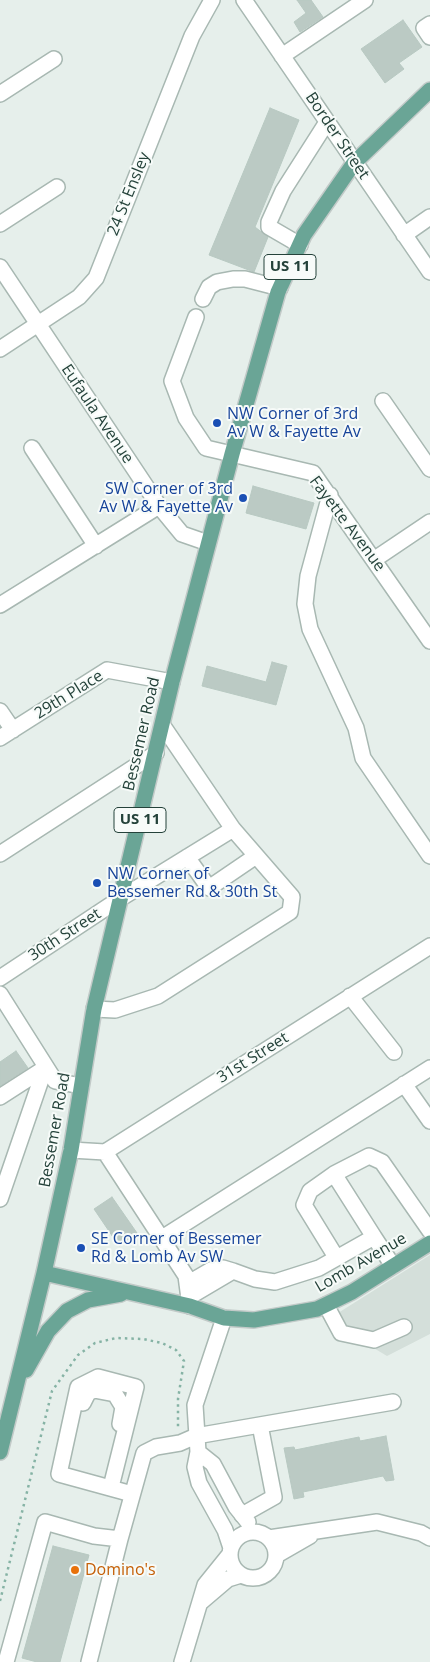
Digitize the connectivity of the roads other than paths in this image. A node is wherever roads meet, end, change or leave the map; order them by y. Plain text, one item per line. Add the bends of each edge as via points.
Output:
1 (212, 0) edge
2 (244, 0) edge
3 (365, 0) edge
4 (430, 24) edge
5 (430, 37) edge
6 (282, 56) junction
7 (54, 59) dead end
8 (430, 90) edge
9 (0, 94) edge
10 (327, 122) junction
11 (354, 163) junction
12 (57, 187) dead end
13 (430, 217) edge
14 (0, 224) edge
15 (404, 235) junction
16 (300, 244) junction
17 (0, 268) edge
18 (430, 272) edge
19 (280, 288) junction
20 (203, 300) dead end
21 (196, 316) dead end
22 (38, 325) junction
23 (0, 349) edge
24 (384, 401) dead end
25 (32, 448) dead end
26 (232, 454) junction
27 (430, 469) edge
28 (330, 495) junction
29 (159, 506) junction
30 (430, 522) edge
31 (208, 543) junction
32 (96, 546) junction
33 (375, 559) junction
34 (0, 605) edge
35 (430, 641) edge
36 (172, 682) junction
37 (0, 712) edge
38 (163, 726) junction
39 (6, 734) edge
40 (156, 753) junction
41 (233, 829) junction
42 (0, 854) edge
43 (256, 856) junction
44 (430, 856) edge
45 (187, 857) junction
46 (120, 898) junction
47 (430, 946) edge
48 (0, 978) edge
49 (0, 994) edge
50 (350, 996) junction
51 (94, 1009) junction
52 (394, 1052) dead end
53 (45, 1068) junction
54 (430, 1068) edge
55 (404, 1084) junction
56 (81, 1086) junction
57 (0, 1097) edge
58 (430, 1121) edge
59 (71, 1150) junction
60 (106, 1152) junction
61 (334, 1174) junction
62 (0, 1199) edge
63 (430, 1231) edge
64 (374, 1237) junction
65 (162, 1238) junction
66 (430, 1243) edge
67 (336, 1257) junction
68 (393, 1266) junction
69 (44, 1273) junction
70 (133, 1293) junction
71 (189, 1296) junction
72 (326, 1305) junction
73 (224, 1318) junction
74 (404, 1327) dead end
75 (16, 1386) junction
76 (393, 1402) dead end
77 (260, 1425) junction
78 (196, 1436) junction
79 (0, 1452) edge
80 (198, 1452) junction
81 (111, 1487) junction
82 (132, 1494) junction
83 (242, 1515) junction
84 (325, 1529) junction
85 (263, 1535) junction
86 (430, 1538) edge
87 (120, 1539) junction
88 (230, 1551) junction
89 (277, 1555) junction
90 (241, 1575) junction
91 (200, 1603) junction
92 (6, 1662) edge
93 (89, 1662) edge
94 (182, 1662) edge

1 - 22 street, 24 St Ensley via 192,36 96,278 79,297
2 - 6 street, Border Street
3 - 6 street
4 - 5 street via 424,28
6 - 10 street, Border Street
7 - 9 street
8 - 11 main road, US 11
10 - 11 street, Border Street
10 - 16 street via 283,191 269,222 269,226
11 - 15 street, Border Street
11 - 16 main road, Bessemer Road / US 11
12 - 14 street
13 - 15 street
15 - 18 street, Border Street
16 - 19 main road, Bessemer Road / US 11
17 - 22 street, Eufaula Avenue
19 - 20 street via 233,279 209,286
19 - 26 main road, Bessemer Road / US 11
21 - 26 street, Fayette Avenue via 172,381 186,418 206,448
22 - 23 street, 24 St Ensley
22 - 29 street, Eufaula Avenue
24 - 27 street
25 - 32 street
26 - 28 street, Fayette Avenue via 313,473
26 - 31 main road, Bessemer Road / US 11
28 - 33 street, Fayette Avenue
28 - 44 street via 308,576 306,604 310,629 356,728 363,758
29 - 31 street, Eufaula Avenue via 182,534
29 - 32 street
30 - 33 street
31 - 36 main road, Bessemer Road / US 11
32 - 34 street
33 - 35 street, Fayette Avenue
36 - 38 main road, Bessemer Road / US 11
36 - 39 street, 29th Place via 107,670
37 - 39 street
38 - 40 main road, Bessemer Road / US 11
38 - 41 street
40 - 42 street
40 - 46 main road, Bessemer Road / US 11
41 - 43 street
41 - 45 street, 30th Street
43 - 45 street via 208,888
43 - 51 street via 292,897 290,912 158,996 114,1010
45 - 46 street, 30th Street
46 - 48 street, 30th Street
46 - 51 main road, Bessemer Road / US 11
47 - 50 street, 31st Street
49 - 53 street
50 - 52 street
50 - 60 street, 31st Street
51 - 56 main road, Bessemer Road / US 11
53 - 56 street via 55,1082
53 - 57 street
53 - 62 street
54 - 55 street
55 - 58 street
55 - 65 street
56 - 59 main road, Bessemer Road / US 11
59 - 60 street
59 - 69 main road, Bessemer Road / US 11
60 - 65 street
61 - 63 street via 370,1156 382,1162
61 - 64 street
61 - 67 street via 310,1191 304,1205
64 - 67 street
64 - 68 street
65 - 71 street via 186,1276
66 - 68 main road, Lomb Avenue
67 - 71 street via 319,1268 275,1282 223,1268 211,1270
68 - 72 main road, Lomb Avenue
69 - 70 main road, Lomb Avenue
69 - 75 main road, Bessemer Road / US 11
70 - 71 main road, Lomb Avenue
70 - 75 main road via 88,1300 67,1311 48,1331
71 - 73 main road, Lomb Avenue
72 - 73 main road, Lomb Avenue via 254,1320
72 - 74 street via 340,1333 374,1340
73 - 78 street via 195,1405
75 - 79 main road, Bessemer Road / US 11
76 - 77 street
77 - 78 street
77 - 83 street via 274,1497
78 - 80 street
78 - 82 street via 144,1454
80 - 83 street via 213,1464
80 - 88 street via 195,1466 199,1483 221,1521
81 - 81 street via 136,1387 98,1377 78,1387 59,1474
81 - 82 street
82 - 87 street
83 - 85 street
84 - 85 street
84 - 86 street via 376,1522
84 - 89 street
85 - 88 street via 240,1535
85 - 89 street via 273,1543
87 - 92 street via 94,1536 45,1522
87 - 93 street
88 - 90 street via 231,1562
88 - 91 street via 205,1585
89 - 90 street via 272,1569 263,1576
90 - 91 street via 228,1579
91 - 94 street

